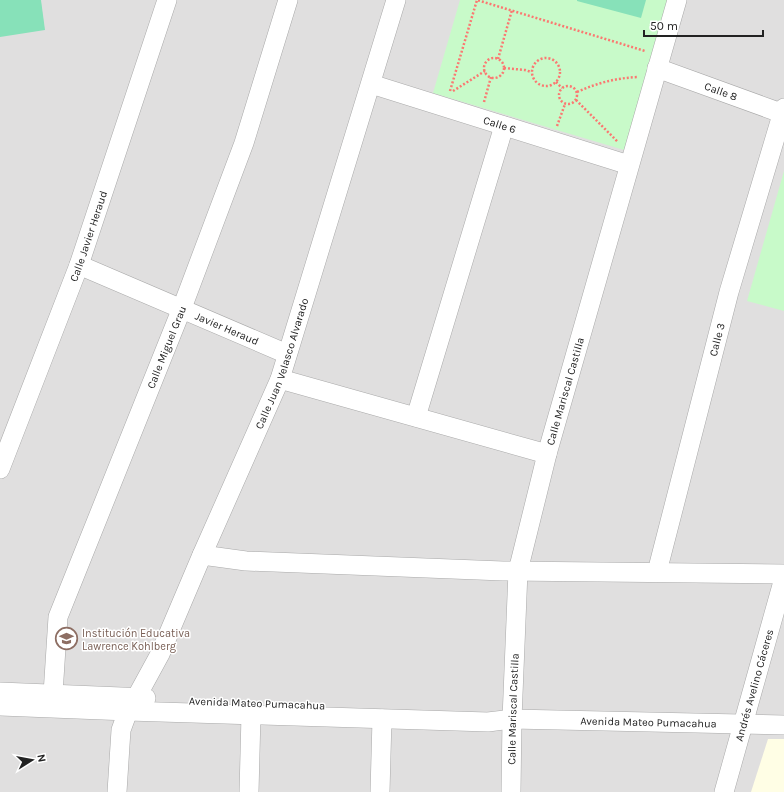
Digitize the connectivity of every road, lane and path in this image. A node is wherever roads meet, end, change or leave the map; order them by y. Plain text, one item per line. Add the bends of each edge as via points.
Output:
1 (167, 0) edge
2 (288, 0) edge
3 (396, 0) edge
4 (677, 0) edge
5 (512, 10) junction
6 (498, 59) junction
7 (651, 65) junction
8 (504, 68) junction
9 (485, 71) junction
10 (532, 72) junction
11 (491, 77) junction
12 (556, 82) junction
13 (371, 84) junction
14 (562, 88) junction
15 (577, 92) junction
16 (576, 100) junction
17 (484, 104) dead end
18 (565, 104) junction
19 (783, 112) edge
20 (504, 126) junction
21 (557, 126) dead end
22 (629, 165) junction
23 (79, 265) junction
24 (182, 308) junction
25 (287, 354) junction
26 (280, 379) junction
27 (416, 417) junction
28 (547, 454) junction
29 (0, 469) edge
30 (202, 555) junction
31 (518, 571) junction
32 (657, 572) junction
33 (784, 574) edge
34 (784, 578) edge
35 (0, 692) edge
36 (53, 694) junction
37 (132, 704) junction
38 (0, 706) edge
39 (382, 719) junction
40 (512, 719) junction
41 (251, 720) junction
42 (742, 724) junction
43 (784, 725) edge
44 (117, 792) edge
45 (249, 792) edge
46 (380, 792) edge
47 (511, 792) edge
48 (724, 792) edge

1 - 23 street, Calle Javier Heraud
2 - 24 street, Calle Miguel Grau via 244,143
3 - 13 street, Calle Juan Velasco Alvarado
4 - 7 street, Calle Mariscal Castilla
5 - 6 path
5 - 7 path
5 - 9 path via 477,0 449,94
6 - 8 path
6 - 9 path via 492,58 486,62
7 - 15 path via 625,78 605,81
7 - 19 street, Calle 8
7 - 22 street, Calle Mariscal Castilla
8 - 10 path
8 - 11 path via 499,77
9 - 11 path
10 - 12 path via 539,85 549,86
10 - 12 path via 537,61 550,58 560,68
11 - 17 path
12 - 14 path
13 - 20 street, Calle 6
13 - 25 street, Calle Juan Velasco Alvarado
14 - 15 path via 570,86
14 - 18 path via 559,98
15 - 16 path
16 - 18 path via 571,104
16 - 22 path via 623,146
18 - 21 path
19 - 32 street, Calle 3 via 729,292
20 - 22 street, Calle 6
20 - 27 street
22 - 28 street, Calle Mariscal Castilla
23 - 24 street, Javier Heraud
23 - 29 street, Calle Javier Heraud
24 - 25 street, Javier Heraud
24 - 36 street, Calle Miguel Grau via 58,617
25 - 26 street, Calle Juan Velasco Alvarado
26 - 27 street
26 - 30 street, Calle Juan Velasco Alvarado
27 - 28 street
28 - 31 street, Calle Mariscal Castilla
30 - 31 street via 246,561
30 - 37 street, Calle Juan Velasco Alvarado via 160,654
31 - 32 street
31 - 40 street, Calle Mariscal Castilla
32 - 33 street
34 - 42 street, Andrés Avelino Cáceres
35 - 36 street, Avenida Mateo Pumacahua
36 - 37 street, Avenida Mateo Pumacahua
37 - 38 street, Avenida Mateo Pumacahua
37 - 40 street, Avenida Mateo Pumacahua via 475,711
37 - 41 street, Avenida Mateo Pumacahua
37 - 44 street via 121,730
39 - 40 street, Avenida Mateo Pumacahua via 488,722
39 - 41 street, Avenida Mateo Pumacahua
39 - 46 street
40 - 42 street, Avenida Mateo Pumacahua
40 - 47 street, Calle Mariscal Castilla
41 - 45 street
42 - 43 street, Avenida Mateo Pumacahua
42 - 48 street, Andrés Avelino Cáceres

